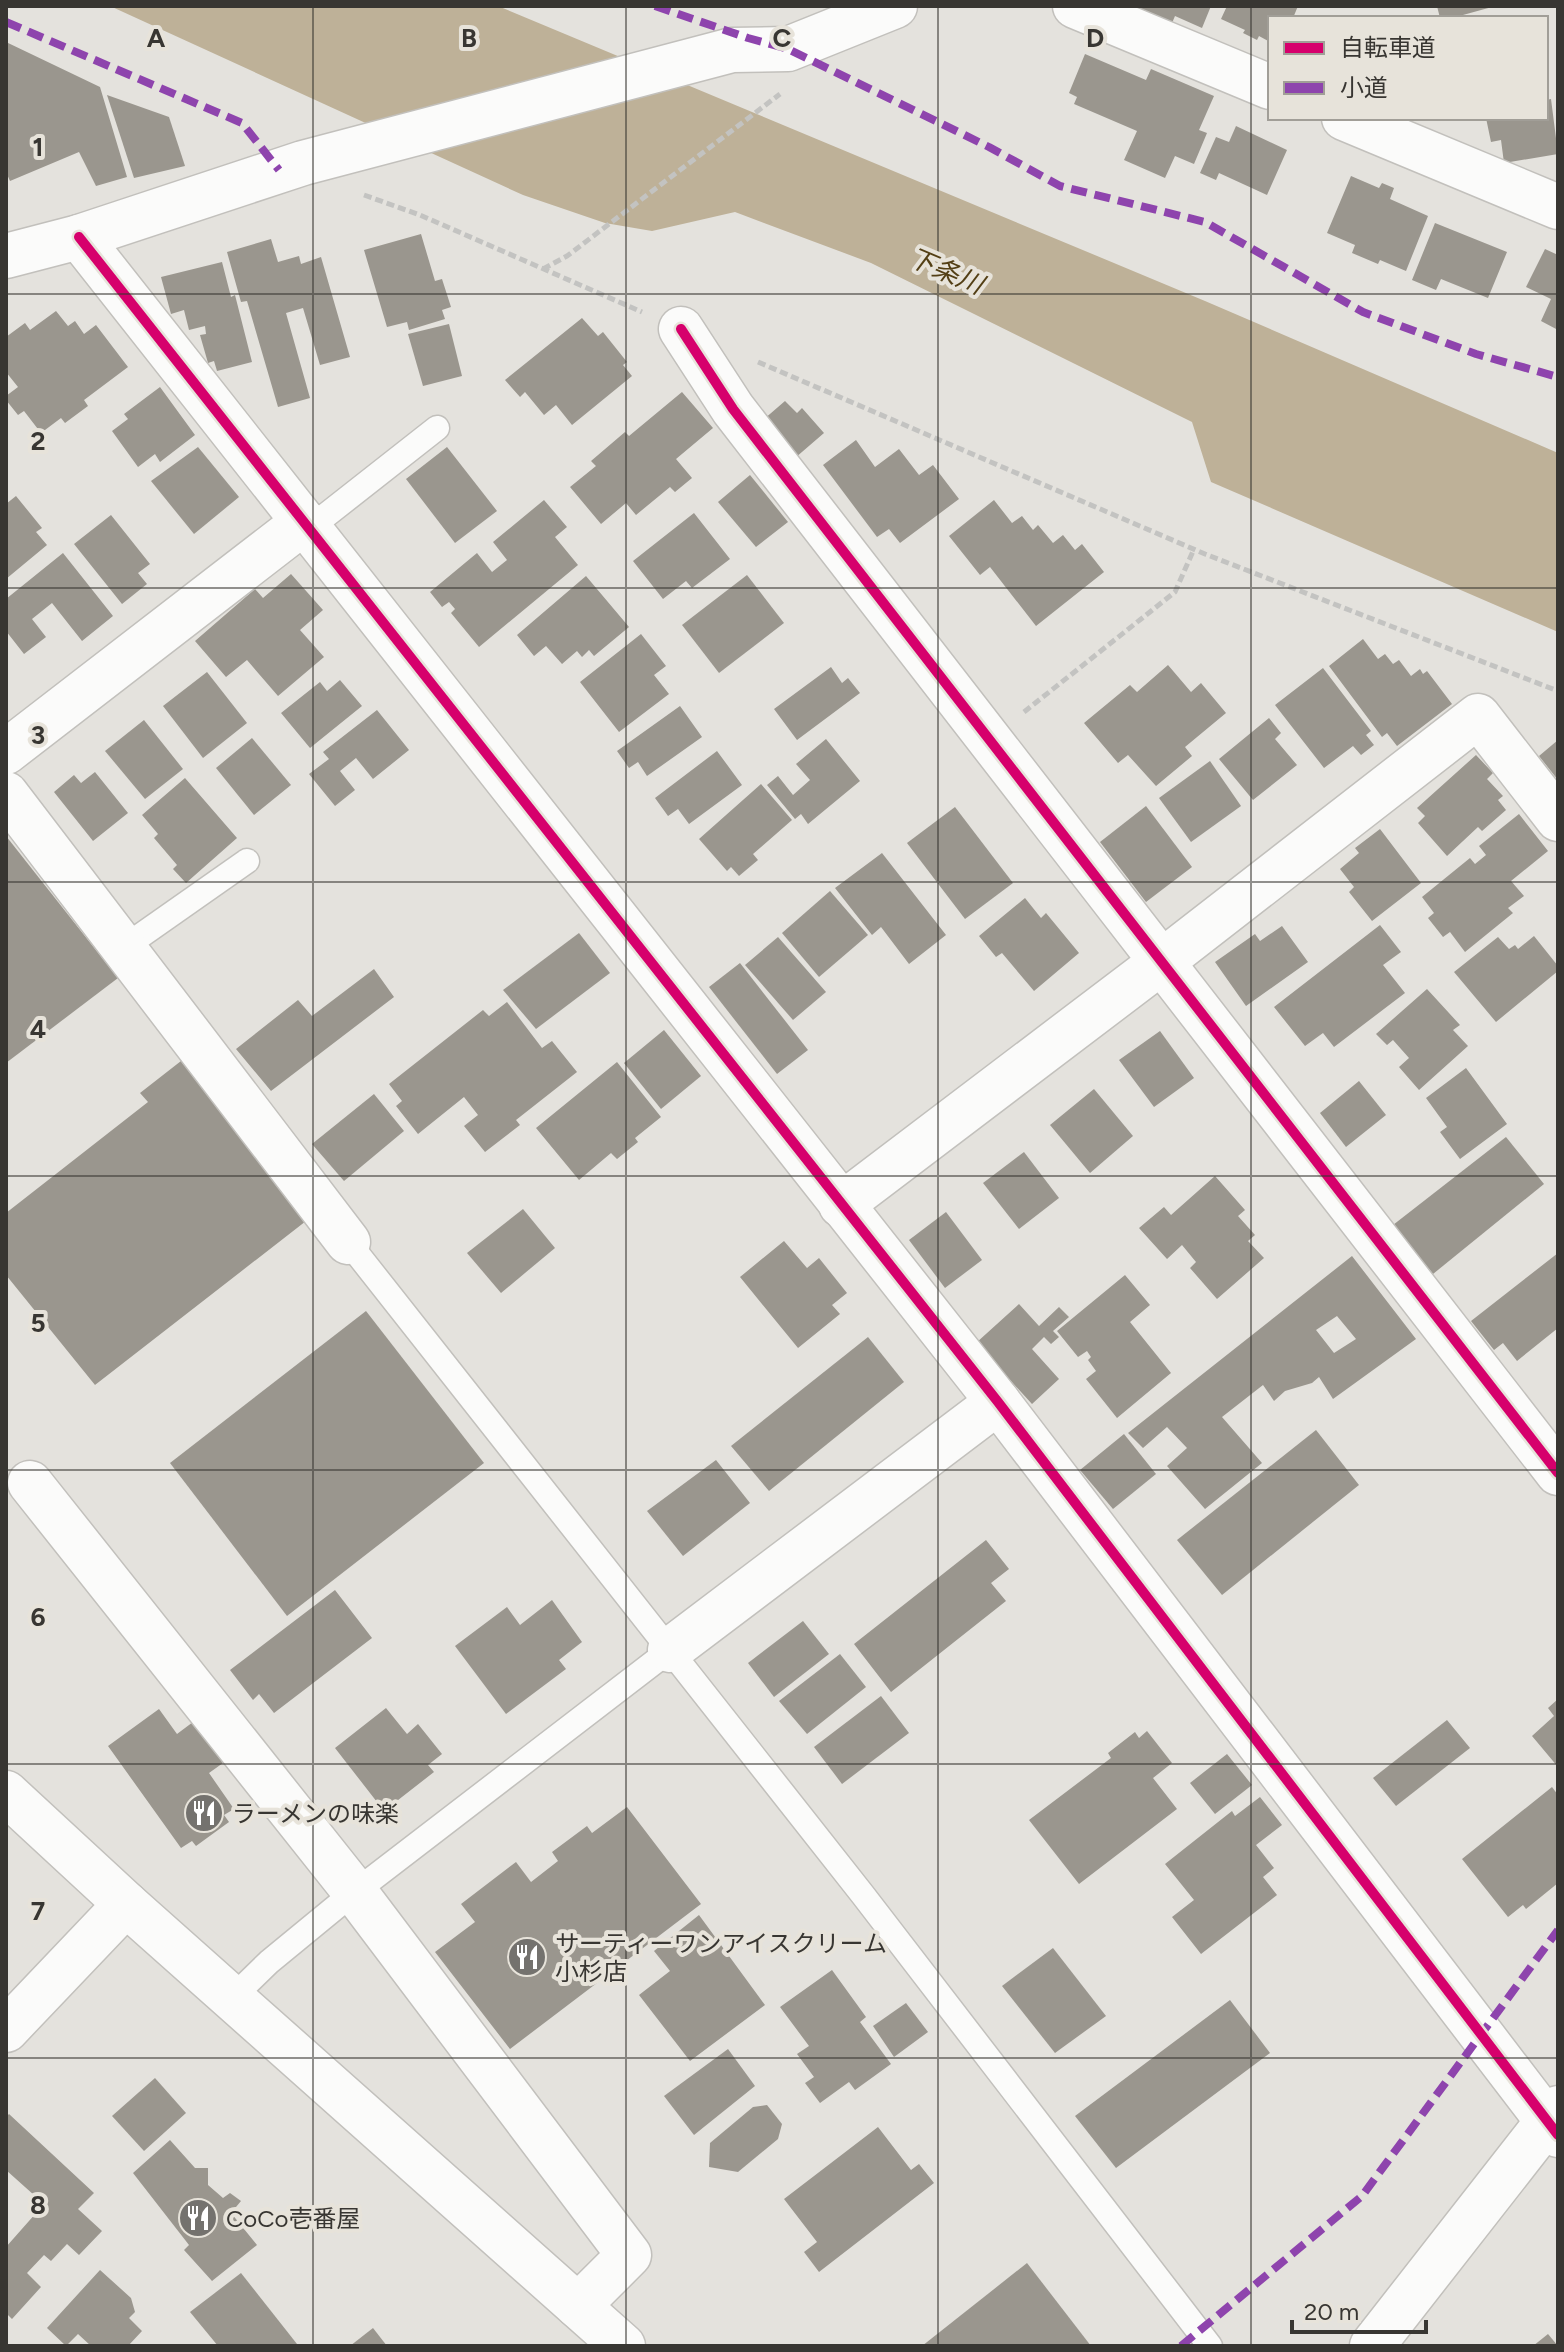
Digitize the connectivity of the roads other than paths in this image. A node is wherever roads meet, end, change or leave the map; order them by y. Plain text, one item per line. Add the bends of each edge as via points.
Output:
1 (895, 6) edge
2 (1075, 6) edge
3 (1268, 86) edge
4 (1349, 120) edge
5 (1558, 207) edge
6 (79, 237) junction
7 (6, 256) edge
8 (681, 329) road end
9 (437, 428) dead end
10 (304, 522) junction
11 (6, 752) edge
12 (6, 794) edge
13 (1558, 819) edge
14 (247, 861) dead end
15 (123, 948) junction
16 (1160, 963) junction
17 (841, 1205) junction
18 (348, 1242) joint
19 (998, 1402) junction
20 (1558, 1473) edge
21 (30, 1483) dead end
22 (670, 1650) junction
23 (6, 1793) edge
24 (355, 1892) junction
25 (126, 1904) junction
26 (232, 1998) junction
27 (6, 2030) edge
28 (1555, 2122) edge
29 (578, 2306) junction
30 (623, 2346) edge
31 (1210, 2346) edge
32 (1372, 2346) edge

1 - 6 street via 788,49 732,50 316,159
2 - 3 street
4 - 5 street
6 - 7 street
6 - 10 street
8 - 16 street via 733,409
9 - 10 lane via 325,516
10 - 11 street
10 - 17 street
12 - 15 street
13 - 16 street via 1478,716
14 - 15 lane
15 - 18 street
16 - 17 street
16 - 20 street
17 - 19 street
18 - 22 lane
19 - 22 street
19 - 28 street
21 - 24 street
22 - 24 lane
22 - 31 lane
23 - 25 street
24 - 26 lane
24 - 29 street via 629,2255
25 - 26 street
25 - 27 street
26 - 29 street
28 - 32 street
29 - 30 street

